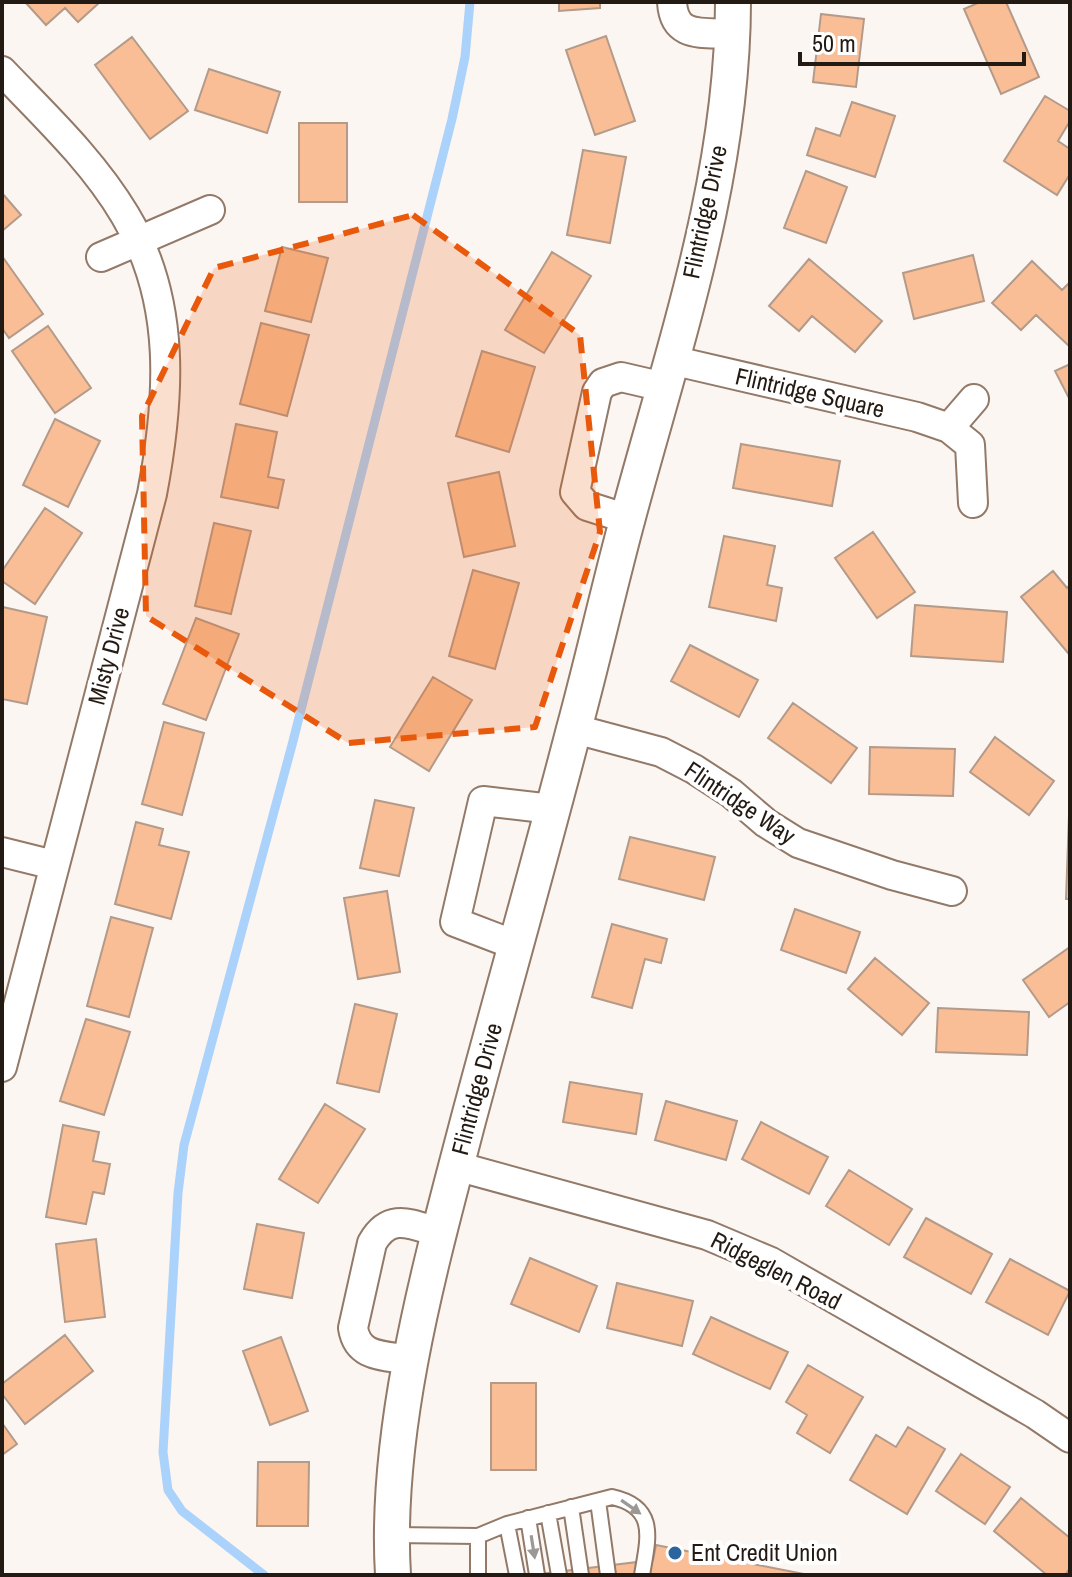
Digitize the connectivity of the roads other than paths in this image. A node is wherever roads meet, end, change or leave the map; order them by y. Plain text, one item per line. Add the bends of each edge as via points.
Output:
1 (672, 2) edge
2 (733, 18) edge
3 (2, 71) edge
4 (210, 210) dead end
5 (139, 241) junction
6 (101, 257) dead end
7 (667, 373) junction
8 (974, 399) dead end
9 (949, 428) junction
10 (973, 503) dead end
11 (628, 519) junction
12 (575, 729) junction
13 (552, 809) junction
14 (2, 852) edge
15 (54, 865) junction
16 (952, 891) dead end
17 (515, 945) junction
18 (2, 1067) edge
19 (456, 1166) junction
20 (441, 1233) junction
21 (412, 1360) junction
22 (1070, 1438) edge
23 (598, 1501) junction
24 (571, 1507) junction
25 (548, 1513) junction
26 (528, 1518) junction
27 (507, 1524) junction
28 (392, 1535) junction
29 (478, 1536) junction
30 (393, 1575) edge
31 (478, 1575) edge
32 (517, 1575) edge
33 (537, 1575) edge
34 (559, 1575) edge
35 (581, 1575) edge
36 (608, 1575) edge
37 (642, 1575) edge

1 - 2 street, Flintridge Drive via 673,19 691,31
2 - 7 street, Flintridge Drive via 715,186
3 - 5 street, Misty Drive via 100,179
4 - 5 street
5 - 6 street
5 - 15 street, Misty Drive via 163,330 167,380 162,440
7 - 9 street, Flintridge Square via 917,417
7 - 11 street, Flintridge Drive
7 - 11 street via 621,377 603,383 597,392 575,492 587,506
8 - 9 street
9 - 10 street via 970,445
11 - 12 street, Flintridge Drive
12 - 13 street, Flintridge Drive
12 - 16 street, Flintridge Way via 661,752 731,793 798,843
13 - 17 street, Flintridge Drive
13 - 17 street via 483,801 455,922
14 - 15 street
15 - 18 street, Misty Drive
17 - 19 street, Flintridge Drive
19 - 20 street, Flintridge Drive
19 - 22 street, Ridgeglen Road via 740,1248
20 - 21 street, Flintridge Drive
20 - 21 street via 399,1221 386,1225 372,1243 354,1337 367,1352
21 - 28 street, Flintridge Drive
23 - 24 lane
23 - 36 lane
23 -> 37 lane via 623,1500 645,1517
24 - 25 lane
24 - 35 lane
25 - 26 lane
25 - 34 lane
26 - 27 lane
26 -> 33 lane
27 - 29 lane
27 - 32 lane
28 - 29 lane
28 - 30 street, Flintridge Drive
29 - 31 lane

